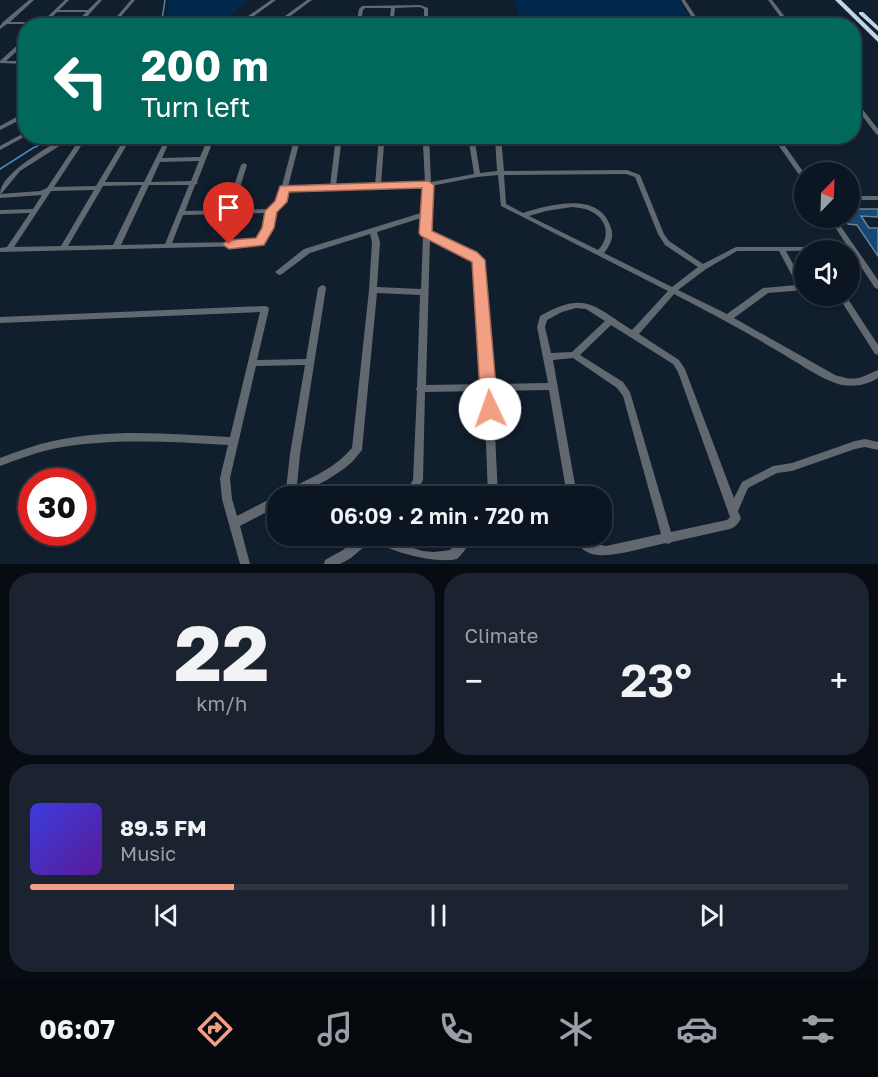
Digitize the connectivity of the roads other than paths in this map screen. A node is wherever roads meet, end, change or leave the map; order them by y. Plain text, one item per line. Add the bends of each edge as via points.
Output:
1 (32, 0) edge
2 (67, 0) edge
3 (100, 0) edge
4 (133, 0) edge
5 (274, 0) edge
6 (310, 0) edge
7 (683, 0) edge
8 (770, 0) edge
9 (838, 0) edge
10 (848, 0) edge
11 (393, 7) junction
12 (55, 11) junction
13 (90, 11) junction
14 (47, 18) edge
15 (84, 18) edge
16 (118, 18) edge
17 (248, 18) edge
18 (284, 18) edge
19 (359, 18) edge
20 (392, 18) edge
21 (425, 18) edge
22 (695, 18) edge
23 (784, 18) edge
24 (856, 18) edge
25 (3, 23) edge
26 (18, 23) edge
27 (861, 23) edge
28 (0, 28) edge
29 (878, 29) edge
30 (878, 40) edge
31 (18, 47) edge
32 (1, 62) edge
33 (18, 63) edge
34 (861, 111) edge
35 (18, 118) edge
36 (0, 128) edge
37 (878, 133) edge
38 (18, 138) edge
39 (59, 144) edge
40 (79, 144) edge
41 (124, 144) edge
42 (209, 144) edge
43 (296, 144) edge
44 (338, 144) edge
45 (381, 144) edge
46 (426, 144) edge
47 (472, 144) edge
48 (499, 144) edge
49 (781, 144) edge
50 (165, 145) dead end
51 (0, 148) edge
52 (203, 159) junction
53 (158, 160) junction
54 (794, 164) edge
55 (244, 165) dead end
56 (502, 173) junction
57 (477, 175) junction
58 (147, 183) junction
59 (195, 183) junction
60 (428, 185) junction
61 (99, 186) junction
62 (378, 187) junction
63 (333, 188) junction
64 (50, 189) junction
65 (284, 189) junction
66 (0, 192) edge
67 (0, 196) edge
68 (860, 198) edge
69 (878, 198) edge
70 (36, 211) junction
71 (271, 211) junction
72 (0, 212) edge
73 (229, 212) junction
74 (183, 213) junction
75 (426, 214) junction
76 (523, 216) junction
77 (839, 228) edge
78 (373, 230) junction
79 (425, 233) junction
80 (168, 245) junction
81 (116, 247) junction
82 (63, 248) junction
83 (781, 249) junction
84 (794, 249) edge
85 (0, 250) edge
86 (9, 250) junction
87 (599, 254) junction
88 (704, 267) junction
89 (794, 271) edge
90 (279, 272) dead end
91 (878, 286) edge
92 (322, 288) dead end
93 (794, 288) edge
94 (373, 290) junction
95 (673, 290) junction
96 (423, 292) junction
97 (848, 306) edge
98 (728, 318) junction
99 (0, 320) edge
100 (610, 321) junction
101 (633, 335) junction
102 (878, 352) edge
103 (574, 355) junction
104 (548, 357) junction
105 (310, 362) junction
106 (252, 363) junction
107 (878, 373) edge
108 (553, 386) junction
109 (420, 389) junction
110 (489, 389) junction
111 (233, 441) junction
112 (878, 446) edge
113 (0, 462) edge
114 (289, 486) edge
115 (305, 486) edge
116 (415, 486) edge
117 (493, 486) edge
118 (570, 486) edge
119 (267, 506) edge
120 (734, 509) junction
121 (233, 525) junction
122 (668, 539) junction
123 (357, 546) edge
124 (394, 546) edge
125 (459, 546) edge
126 (588, 546) edge
127 (245, 564) edge
128 (329, 564) edge

1 - 25 street
2 - 12 street
3 - 13 street
4 - 16 street
5 - 17 street
6 - 18 street
7 - 22 street
8 - 23 street
9 - 24 highway
10 - 29 highway
11 - 19 street via 361,8
11 - 20 street
11 - 21 street via 424,7
12 - 13 street
12 - 14 street
13 - 15 street
25 - 26 street
25 - 28 street
27 - 30 highway
31 - 32 street
32 - 33 street
34 - 37 street
35 - 36 street
38 - 51 street
39 - 66 street via 18,170
40 - 64 street
41 - 61 street
42 - 52 street
43 - 65 street
44 - 63 street
45 - 62 street
46 - 60 street
47 - 57 street
48 - 56 street
49 - 54 street
50 - 53 street
52 - 53 street
52 - 59 street
53 - 58 street
55 - 73 street
56 - 57 street
56 - 76 street via 503,205
56 - 88 street via 633,173 642,183 667,243
57 - 60 street
58 - 59 street
58 - 61 street
58 - 81 street
59 - 74 street
60 - 62 street
60 - 75 street
61 - 64 street
61 - 82 street
62 - 63 street
63 - 65 street
64 - 67 street
64 - 70 street
65 - 71 street via 281,202
68 - 69 street
70 - 72 street
70 - 86 street
71 - 73 street
71 - 80 street via 260,242
73 - 74 street
74 - 80 street
75 - 78 street
75 - 79 street
76 - 87 street
76 - 87 street via 542,208 564,206 600,213 610,235
77 - 91 street
78 - 90 street via 307,250
78 - 94 street
79 - 96 street
79 - 110 street via 478,260
80 - 81 street
81 - 82 street
82 - 86 street
83 - 84 street
83 - 88 street via 736,249
83 - 89 street
85 - 86 street
87 - 95 street
88 - 95 street
92 - 105 street
93 - 98 street via 766,290
94 - 96 street
94 - 115 street via 357,450 350,460
95 - 98 street
95 - 101 street
96 - 109 street
97 - 102 street
98 - 107 street via 832,378 859,382
99 - 106 street via 265,309
100 - 101 street
100 - 103 street
100 - 104 street via 580,304 543,318 541,327
101 - 120 street via 676,362 682,371
103 - 104 street
103 - 122 street via 620,385 627,395
104 - 108 street
105 - 106 street
105 - 114 street
106 - 111 street
108 - 110 street
108 - 118 street
109 - 110 street
109 - 116 street
110 - 117 street
111 - 113 street via 74,440 24,451
111 - 121 street via 225,478
112 - 120 street via 855,445 776,469 745,485
119 - 121 street
120 - 122 street via 736,518 730,524
121 - 127 street
122 - 126 street via 606,551
123 - 128 street
124 - 125 street via 424,562 442,561

